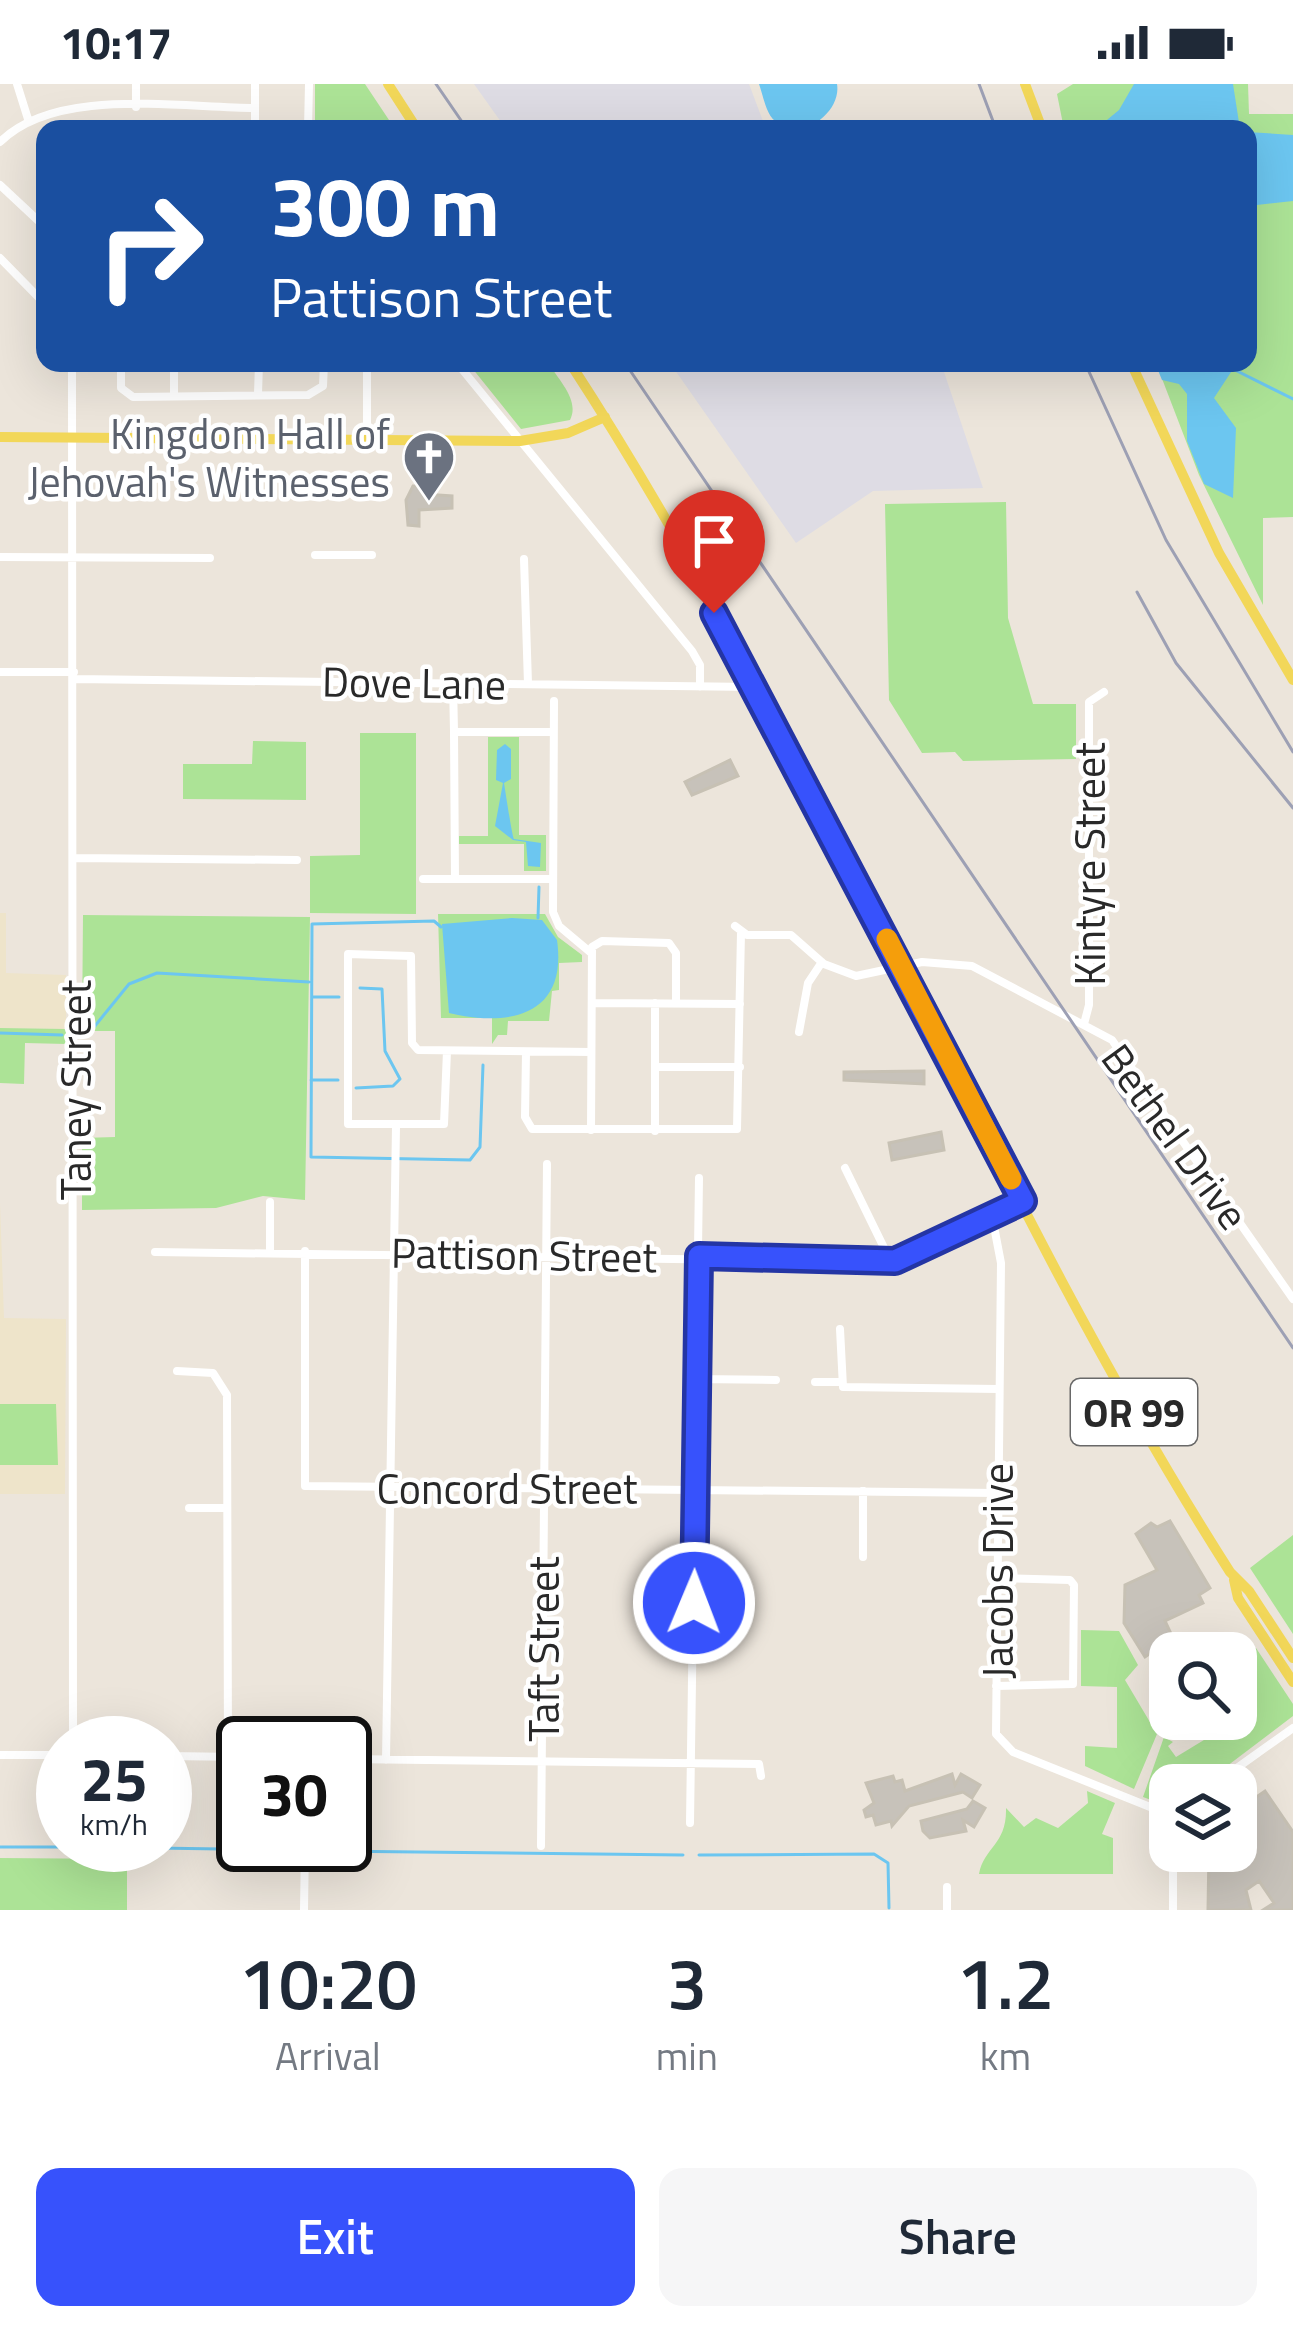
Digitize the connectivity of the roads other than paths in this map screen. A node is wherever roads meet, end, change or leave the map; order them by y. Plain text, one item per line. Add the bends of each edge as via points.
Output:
1 (17, 84) edge
2 (136, 84) edge
3 (255, 84) edge
4 (308, 84) edge
5 (388, 84) edge
6 (1028, 85) edge
7 (136, 107) junction
8 (255, 108) junction
9 (28, 119) junction
10 (255, 120) edge
11 (308, 120) edge
12 (411, 120) edge
13 (1039, 120) edge
14 (0, 142) edge
15 (0, 185) edge
16 (36, 218) edge
17 (0, 258) edge
18 (36, 295) edge
19 (73, 372) edge
20 (121, 372) edge
21 (174, 372) edge
22 (259, 372) edge
23 (322, 372) edge
24 (368, 372) edge
25 (464, 372) edge
26 (576, 372) edge
27 (1135, 372) edge
28 (258, 394) junction
29 (174, 395) junction
30 (605, 417) junction
31 (0, 437) edge
32 (75, 437) junction
33 (367, 439) junction
34 (520, 441) junction
35 (315, 555) dead end
36 (372, 555) dead end
37 (0, 557) edge
38 (75, 558) junction
39 (210, 558) dead end
40 (524, 559) dead end
41 (0, 672) edge
42 (74, 675) junction
43 (1293, 680) edge
44 (453, 682) junction
45 (527, 684) junction
46 (700, 687) junction
47 (754, 687) junction
48 (1104, 692) dead end
49 (554, 701) dead end
50 (454, 732) junction
51 (553, 732) junction
52 (75, 858) junction
53 (297, 860) dead end
54 (423, 879) dead end
55 (455, 879) junction
56 (552, 879) junction
57 (591, 953) junction
58 (822, 962) junction
59 (901, 966) junction
60 (591, 1003) junction
61 (656, 1003) junction
62 (676, 1004) junction
63 (740, 1004) junction
64 (1084, 1024) junction
65 (799, 1032) dead end
66 (447, 1051) junction
67 (526, 1052) junction
68 (591, 1052) junction
69 (656, 1067) junction
70 (740, 1067) junction
71 (396, 1125) junction
72 (591, 1130) junction
73 (655, 1131) junction
74 (547, 1164) dead end
75 (845, 1168) dead end
76 (699, 1178) dead end
77 (1023, 1201) junction
78 (270, 1202) dead end
79 (992, 1216) junction
80 (270, 1251) junction
81 (305, 1251) junction
82 (155, 1252) dead end
83 (394, 1252) junction
84 (546, 1254) junction
85 (699, 1256) junction
86 (891, 1262) junction
87 (1293, 1299) edge
88 (840, 1329) dead end
89 (177, 1371) dead end
90 (697, 1379) junction
91 (776, 1380) dead end
92 (815, 1382) dead end
93 (839, 1382) junction
94 (999, 1389) junction
95 (390, 1486) junction
96 (543, 1488) junction
97 (695, 1489) junction
98 (863, 1491) junction
99 (998, 1492) junction
100 (189, 1508) dead end
101 (226, 1508) junction
102 (863, 1557) dead end
103 (1233, 1577) junction
104 (997, 1578) junction
105 (1293, 1658) edge
106 (1293, 1682) edge
107 (996, 1686) junction
108 (73, 1716) edge
109 (228, 1716) edge
110 (1293, 1728) edge
111 (0, 1755) edge
112 (36, 1755) edge
113 (372, 1760) edge
114 (386, 1760) junction
115 (542, 1762) junction
116 (691, 1763) junction
117 (1242, 1764) edge
118 (761, 1776) dead end
119 (1149, 1806) edge
120 (690, 1823) dead end
121 (541, 1846) dead end
122 (305, 1872) edge
123 (1173, 1872) edge
124 (947, 1887) dead end
125 (304, 1910) edge
126 (947, 1910) edge
127 (1173, 1910) edge

1 - 9 street
2 - 7 street
3 - 8 street
4 - 11 street
5 - 12 main road
6 - 13 main road
7 - 8 street
7 - 9 street via 63,108
8 - 10 street
9 - 14 street
15 - 16 street
17 - 18 street
19 - 32 street, Taney Street
20 - 29 street via 128,395
21 - 29 street
22 - 28 street
23 - 28 street via 319,392
24 - 33 street
25 - 34 street
26 - 30 main road, OR 99
27 - 43 main road via 1219,554
28 - 29 street
30 - 34 main road
30 - 47 main road, OR 99
31 - 32 main road
32 - 33 main road
32 - 38 street, Taney Street
33 - 34 main road
34 - 46 street via 692,651
35 - 36 street
37 - 38 street
38 - 39 street
38 - 42 street, Taney Street
40 - 45 street
41 - 42 street, Dove Lane
42 - 44 street, Dove Lane
42 - 52 street, Taney Street
44 - 45 street, Dove Lane
44 - 50 street
45 - 46 street, Dove Lane
46 - 47 street, Dove Lane
47 - 59 main road, OR 99
48 - 64 street, Kintyre Street via 1089,702
49 - 51 street
50 - 51 street
50 - 55 street
51 - 56 street
52 - 53 street
52 - 108 street, Taney Street
54 - 55 street
55 - 56 street
56 - 57 street via 557,922
57 - 60 street
57 - 62 street via 602,941 669,943
58 - 59 street, Bethel Drive via 856,976
58 - 63 street via 791,935 738,929
58 - 65 street via 808,983
59 - 64 street, Bethel Drive via 972,966
59 - 77 main road, OR 99
60 - 61 street
60 - 68 street
61 - 62 street
61 - 69 street
62 - 63 street
63 - 70 street
64 - 87 street, Bethel Drive via 1126,1055
66 - 67 street
66 - 71 street via 446,1122
66 - 71 street via 412,1046 408,953 348,954 347,1122
67 - 68 street
67 - 72 street via 529,1126
68 - 72 street
69 - 70 street
69 - 73 street
70 - 73 street via 736,1129
71 - 83 street
72 - 73 street
74 - 84 street, Taft Street
75 - 86 street
76 - 85 street
77 - 79 street, Pattison Street
77 - 103 main road, OR 99
78 - 80 street
79 - 86 street, Pattison Street
79 - 94 street, Jacobs Drive via 1000,1239
80 - 81 street, Pattison Street
80 - 82 street, Pattison Street
81 - 83 street, Pattison Street
81 - 95 street, Concord Street via 305,1486
83 - 84 street, Pattison Street
83 - 95 street
84 - 85 street, Pattison Street
84 - 96 street, Taft Street
85 - 86 street, Pattison Street
85 - 90 street
88 - 93 street
89 - 101 street via 212,1373 226,1389
90 - 91 street
90 - 97 street
92 - 93 street
93 - 94 street
94 - 99 street, Jacobs Drive
95 - 96 street, Concord Street
95 - 114 street
96 - 97 street, Concord Street
96 - 115 street, Taft Street
97 - 98 street, Concord Street
97 - 116 street
98 - 99 street, Concord Street
98 - 102 street
99 - 104 street, Jacobs Drive
100 - 101 street
101 - 109 street
103 - 105 main road, OR 99
103 - 106 main road, OR 99 via 1238,1598
104 - 107 street, Jacobs Drive
104 - 107 street via 1072,1580 1074,1616 1072,1686
107 - 119 street, Jacobs Drive via 996,1734 1006,1748
110 - 117 street
111 - 112 street
113 - 114 street
114 - 115 street
115 - 116 street
115 - 121 street, Taft Street
116 - 118 street via 759,1764
116 - 120 street
122 - 125 street
123 - 127 street
124 - 126 street

